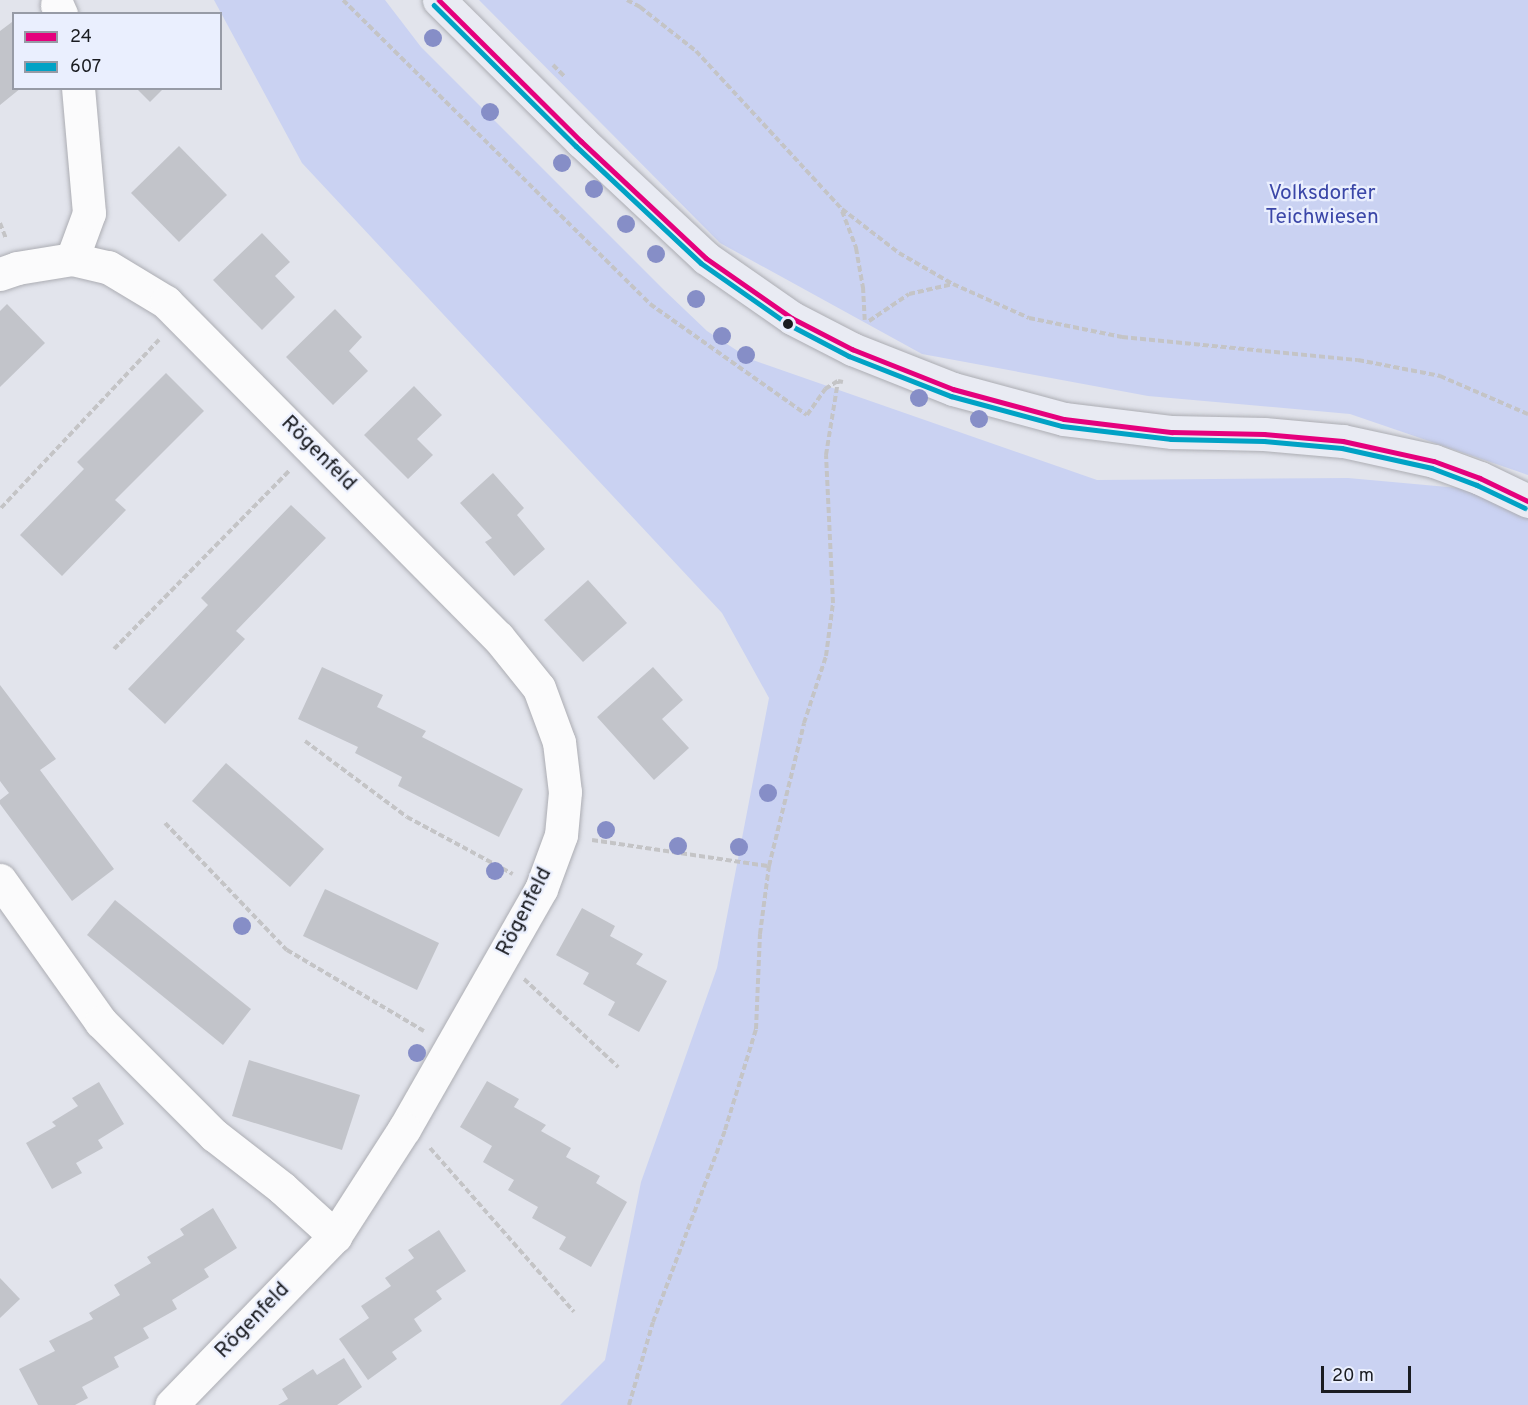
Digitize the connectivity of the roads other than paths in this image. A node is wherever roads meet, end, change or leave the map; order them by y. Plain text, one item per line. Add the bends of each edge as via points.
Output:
1 (439, 0) edge
2 (78, 90) edge
3 (72, 259) junction
4 (0, 274) edge
5 (1528, 501) edge
6 (0, 880) edge
7 (335, 1236) junction
8 (171, 1405) edge

1 - 5 main road via 706,258 785,314 862,330 953,389 1064,419 1172,432 1343,441 1434,461 1480,477
2 - 3 street via 89,213
3 - 4 street, Rögenfeld
3 - 7 street, Rögenfeld via 108,267 166,302 498,637 539,688 559,742 565,792 561,835 541,889 407,1122
6 - 7 street via 101,1022 214,1135
7 - 8 street, Rögenfeld

